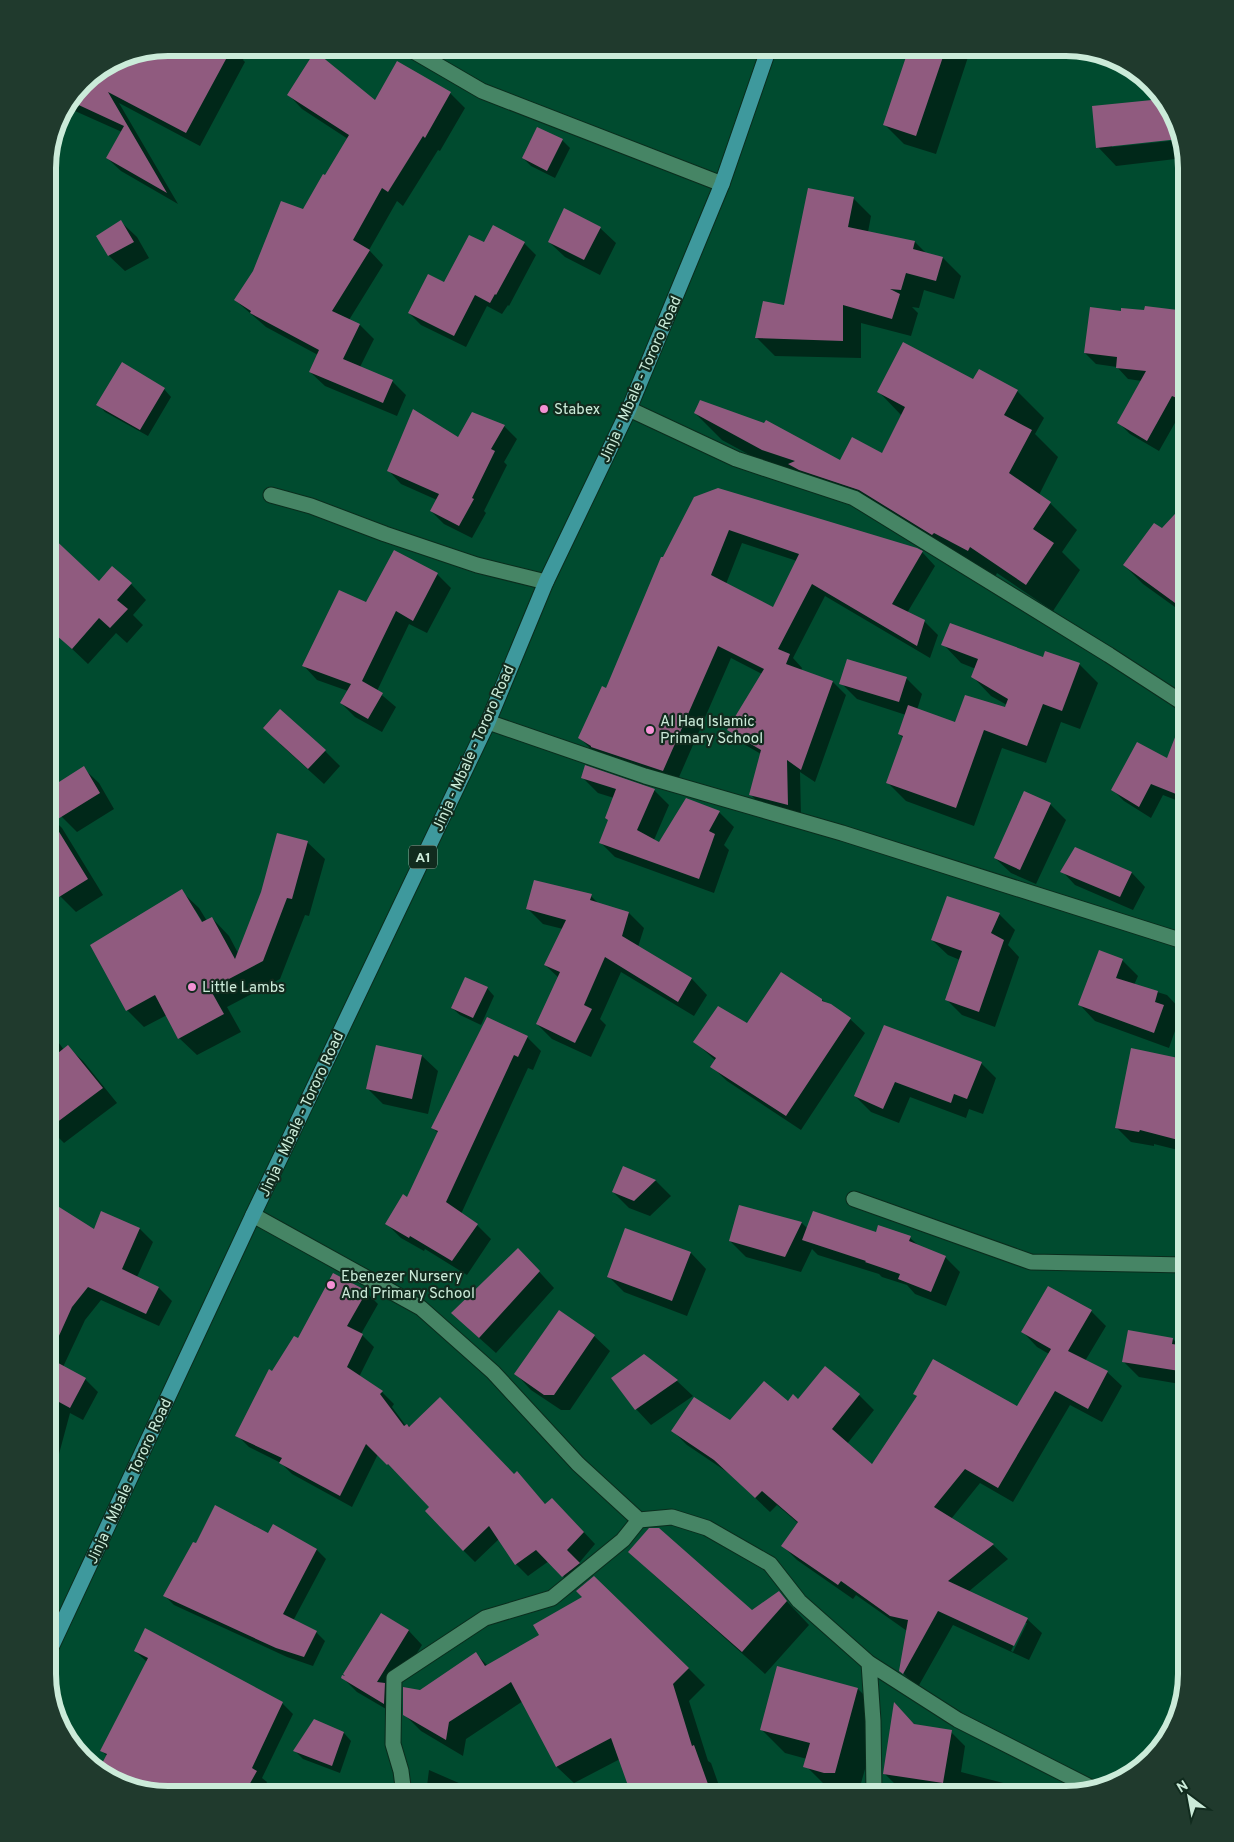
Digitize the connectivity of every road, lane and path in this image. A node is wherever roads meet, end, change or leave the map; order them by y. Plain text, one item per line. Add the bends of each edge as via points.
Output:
1 (422, 56) edge
2 (766, 56) edge
3 (722, 184) junction
4 (630, 409) junction
5 (271, 496) dead end
6 (546, 582) junction
7 (1178, 700) edge
8 (488, 722) junction
9 (1178, 939) edge
10 (854, 1199) dead end
11 (253, 1215) junction
12 (1178, 1265) edge
13 (639, 1520) junction
14 (56, 1637) edge
15 (869, 1663) junction
16 (1084, 1784) edge
17 (403, 1786) edge
18 (874, 1786) edge

1 - 3 street via 482,91
2 - 3 main road, Jinja - Mbale - Tororo Road / A1
3 - 4 main road, Jinja - Mbale - Tororo Road / A1
4 - 6 main road, Jinja - Mbale - Tororo Road / A1
4 - 7 street via 736,459 854,498
5 - 6 street via 311,506 477,565
6 - 8 main road, Jinja - Mbale - Tororo Road / A1
8 - 9 street via 645,776 842,833
8 - 11 main road, Jinja - Mbale - Tororo Road / A1
10 - 12 street via 1030,1262
11 - 13 street via 421,1308 493,1372 578,1464
11 - 14 main road, Jinja - Mbale - Tororo Road / A1
13 - 15 street via 672,1517 707,1528 770,1564 799,1601
13 - 17 street via 623,1540 552,1598 485,1618 394,1678 393,1744
15 - 16 street via 958,1720
15 - 18 street

